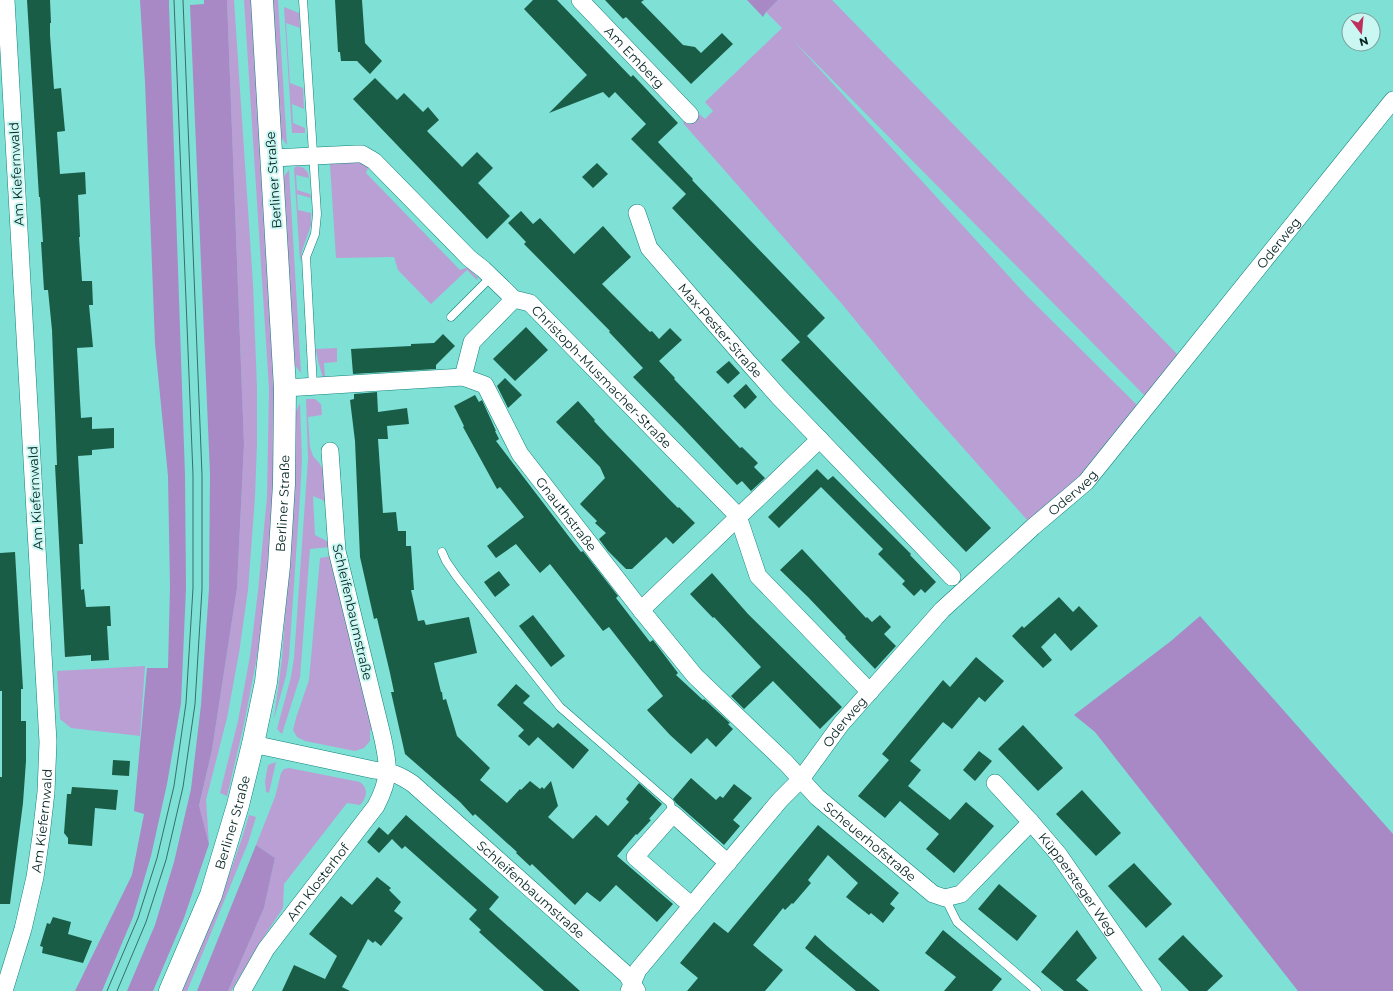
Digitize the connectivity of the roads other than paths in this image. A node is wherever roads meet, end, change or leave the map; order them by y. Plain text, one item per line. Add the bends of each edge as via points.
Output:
1 (6, 0) edge
2 (262, 0) edge
3 (304, 0) edge
4 (580, 0) edge
5 (1393, 100) edge
6 (690, 115) dead end
7 (313, 156) junction
8 (272, 158) junction
9 (637, 213) dead end
10 (491, 277) junction
11 (514, 299) junction
12 (451, 317) dead end
13 (464, 377) junction
14 (313, 387) junction
15 (285, 388) junction
16 (820, 439) junction
17 (330, 451) dead end
18 (738, 516) junction
19 (442, 552) dead end
20 (952, 577) dead end
21 (641, 610) junction
22 (870, 692) junction
23 (253, 744) junction
24 (388, 771) junction
25 (801, 779) junction
26 (995, 783) dead end
27 (673, 814) junction
28 (1031, 822) junction
29 (728, 863) junction
30 (945, 898) junction
31 (692, 906) junction
32 (633, 988) edge
33 (1035, 990) edge
34 (4, 991) edge
35 (170, 991) edge
36 (242, 991) edge
37 (1153, 991) edge

1 - 34 street, Am Kiefernwald via 48,742 46,792 35,877
2 - 8 main road, Berliner Straße
3 - 7 lane
4 - 6 street, Am Emberg
5 - 22 street, Oderweg via 1086,482 942,610
7 - 8 street, Christoph-Musmacher-Straße
7 - 10 street, Christoph-Musmacher-Straße via 362,154 374,160 469,258
7 - 14 lane via 317,214 315,234 306,257
8 - 15 main road, Berliner Straße
9 - 16 street, Max-Pester-Straße via 649,248 779,397
10 - 11 street, Christoph-Musmacher-Straße
10 - 12 lane
11 - 13 street via 472,342
11 - 18 street, Christoph-Musmacher-Straße via 530,303
13 - 14 street, Gnauthstraße
13 - 21 street, Gnauthstraße via 484,385 520,454
14 - 15 street, Gnauthstraße
15 - 23 main road, Berliner Straße via 284,484 279,566 266,682
16 - 18 street
16 - 20 street, Max-Pester-Straße
17 - 24 street, Schleifenbaumstraße via 337,551 382,734
18 - 21 street
18 - 22 street, Christoph-Musmacher-Straße via 758,576
19 - 27 lane via 457,577 560,707 670,803
21 - 25 street, Gnauthstraße via 695,676
22 - 25 street, Oderweg via 841,724
23 - 24 street, Schleifenbaumstraße
23 - 35 main road, Berliner Straße via 211,895
24 - 32 street, Schleifenbaumstraße via 413,784 627,975
24 - 36 street, Am Klosterhof via 384,790 376,806 266,950
25 - 29 street, Oderweg via 780,800
25 - 30 street, Scheuerhofstraße via 817,796 933,894
26 - 28 street, Küppersteger Weg
27 - 29 street
27 - 31 street via 635,857
28 - 30 street via 961,894
28 - 37 street, Küppersteger Weg via 1058,854
29 - 31 street, Oderweg
30 - 33 lane via 957,922
31 - 32 street, Oderweg via 638,970

